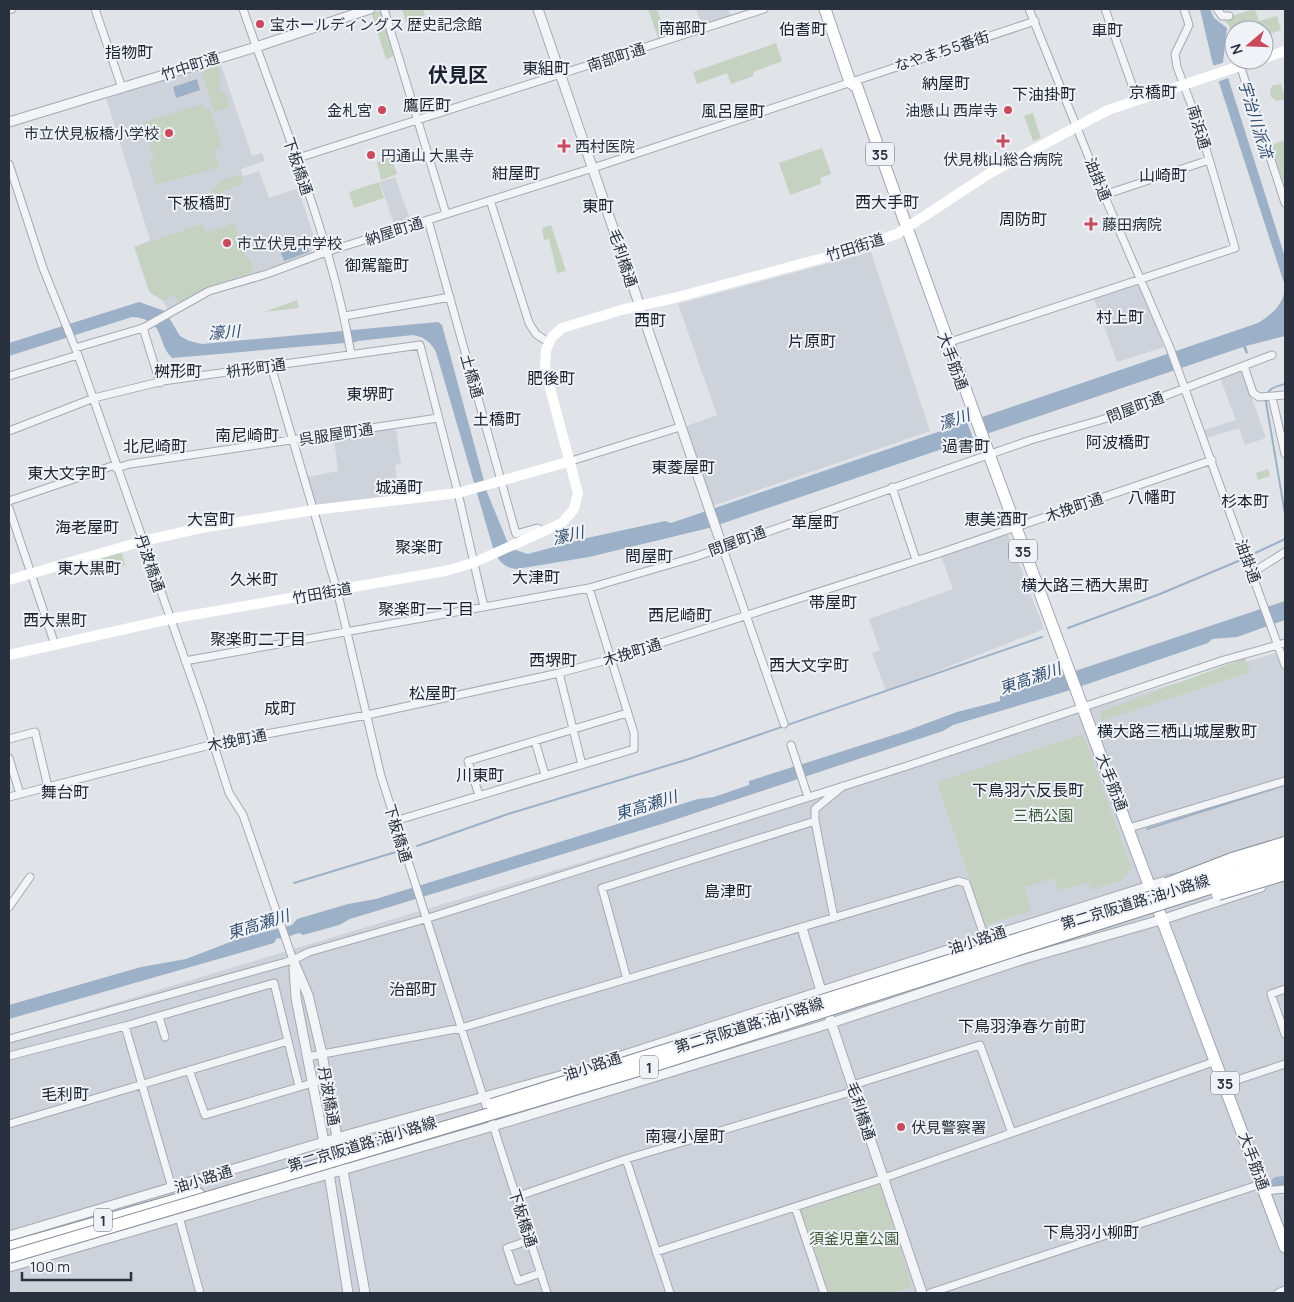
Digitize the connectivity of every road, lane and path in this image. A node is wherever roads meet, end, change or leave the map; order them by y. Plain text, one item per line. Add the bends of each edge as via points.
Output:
1 (95, 9) edge
2 (243, 9) edge
3 (370, 9) edge
4 (384, 9) edge
5 (538, 9) edge
6 (764, 9) edge
7 (825, 9) edge
8 (1029, 9) edge
9 (1105, 9) edge
10 (1184, 9) edge
11 (1217, 9) edge
12 (1229, 16) dead end
13 (1034, 21) junction
14 (256, 47) junction
15 (1226, 70) edge
16 (1239, 70) edge
17 (562, 75) junction
18 (850, 82) junction
19 (1184, 84) junction
20 (122, 88) junction
21 (1138, 99) junction
22 (418, 120) junction
23 (9, 122) edge
24 (1077, 128) junction
25 (295, 159) junction
26 (1209, 160) junction
27 (9, 164) edge
28 (593, 168) junction
29 (1104, 195) junction
30 (490, 200) junction
31 (1285, 203) edge
32 (446, 214) junction
33 (428, 220) junction
34 (907, 229) junction
35 (326, 252) junction
36 (1140, 279) junction
37 (450, 297) junction
38 (640, 306) junction
39 (345, 316) junction
40 (146, 326) junction
41 (548, 342) junction
42 (947, 343) junction
43 (76, 352) junction
44 (351, 354) junction
45 (1272, 356) dead end
46 (271, 366) junction
47 (1244, 366) junction
48 (9, 376) edge
49 (160, 383) junction
50 (1185, 388) junction
51 (1285, 395) edge
52 (1268, 397) junction
53 (93, 398) junction
54 (438, 418) junction
55 (680, 427) junction
56 (9, 431) edge
57 (294, 441) junction
58 (988, 454) junction
59 (1285, 454) edge
60 (1212, 460) junction
61 (571, 461) junction
62 (116, 466) junction
63 (502, 481) junction
64 (892, 487) junction
65 (458, 493) junction
66 (9, 501) edge
67 (9, 508) edge
68 (314, 510) junction
69 (1014, 527) junction
70 (543, 532) junction
71 (143, 541) junction
72 (722, 546) junction
73 (1285, 552) edge
74 (916, 560) junction
75 (473, 563) junction
76 (32, 572) junction
77 (1252, 573) junction
78 (9, 580) edge
79 (589, 588) junction
80 (338, 590) junction
81 (484, 607) junction
82 (746, 616) junction
83 (170, 619) junction
84 (347, 632) junction
85 (55, 645) junction
86 (1282, 645) edge
87 (9, 655) edge
88 (610, 659) junction
89 (185, 661) junction
90 (1285, 665) edge
91 (559, 673) junction
92 (1080, 704) junction
93 (627, 713) junction
94 (368, 715) junction
95 (784, 724) dead end
96 (573, 730) junction
97 (9, 739) edge
98 (535, 741) junction
99 (214, 744) junction
100 (792, 748) dead end
101 (9, 758) edge
102 (582, 765) junction
103 (546, 775) junction
104 (1285, 781) edge
105 (843, 786) junction
106 (48, 787) junction
107 (20, 794) junction
108 (479, 795) junction
109 (807, 795) junction
110 (9, 797) edge
111 (395, 821) junction
112 (815, 821) junction
113 (1129, 828) junction
114 (1285, 844) edge
115 (1285, 855) edge
116 (1285, 864) edge
117 (1285, 874) edge
118 (30, 877) dead end
119 (1285, 880) edge
120 (1151, 886) junction
121 (9, 907) edge
122 (425, 917) junction
123 (834, 918) junction
124 (1102, 918) junction
125 (1164, 919) junction
126 (802, 928) junction
127 (985, 938) junction
128 (292, 958) junction
129 (627, 979) junction
130 (1285, 989) edge
131 (821, 991) junction
132 (159, 1017) junction
133 (831, 1023) junction
134 (126, 1026) junction
135 (461, 1028) junction
136 (1285, 1034) edge
137 (165, 1037) dead end
138 (9, 1039) edge
139 (288, 1041) junction
140 (322, 1054) junction
141 (9, 1056) edge
142 (307, 1057) junction
143 (1216, 1061) junction
144 (1285, 1064) edge
145 (189, 1070) junction
146 (326, 1079) junction
147 (312, 1082) junction
148 (1225, 1084) junction
149 (142, 1085) junction
150 (298, 1086) junction
151 (853, 1088) junction
152 (483, 1097) junction
153 (9, 1124) edge
154 (493, 1126) junction
155 (1012, 1133) junction
156 (337, 1138) junction
157 (324, 1142) junction
158 (626, 1159) junction
159 (342, 1171) junction
160 (329, 1173) junction
161 (884, 1178) junction
162 (1263, 1187) junction
163 (172, 1188) junction
164 (1285, 1189) edge
165 (516, 1197) junction
166 (795, 1207) junction
167 (179, 1217) junction
168 (9, 1236) edge
169 (530, 1240) junction
170 (1285, 1247) edge
171 (9, 1248) edge
172 (656, 1252) junction
173 (9, 1257) edge
174 (9, 1267) edge
175 (541, 1274) junction
176 (1285, 1290) edge
177 (365, 1292) edge
178 (200, 1293) edge
179 (348, 1293) edge
180 (353, 1293) edge
181 (547, 1293) edge
182 (670, 1293) edge
183 (824, 1293) edge
184 (922, 1293) edge
185 (930, 1293) edge
186 (1278, 1293) edge

1 - 20 street
2 - 14 street, 下板橋通
3 - 14 street, 竹中町通
4 - 22 street
5 - 17 street, 毛利橋通
6 - 17 street, 南部町通
7 - 18 main road, 大手筋通 / 35
8 - 13 street, 油掛通
9 - 21 street
10 - 19 street, 南浜通 via 1188,25 1175,54
11 - 12 street via 1222,16
13 - 18 street, なやまち5番街
13 - 24 street, 油掛通
14 - 20 street, 竹中町通
14 - 25 street, 下板橋通
15 - 19 main road, 竹田街道
16 - 31 street
17 - 22 street, 南部町通
17 - 28 street, 毛利橋通
18 - 28 street, なやまち5番街
18 - 34 main road, 大手筋通 / 35 via 857,87
19 - 21 main road, 竹田街道
19 - 26 street, 南浜通
20 - 23 street, 竹中町通
21 - 24 main road, 竹田街道 via 1104,112
22 - 25 street, 南部町通
22 - 32 street
24 - 29 street, 油掛通
24 - 34 main road, 竹田街道 via 990,173
25 - 35 street, 下板橋通
26 - 29 street
26 - 36 street, 南浜通 via 1235,248
27 - 43 street, 丹波橋通 via 43,268
28 - 30 street, 納屋町通
28 - 38 street, 毛利橋通
29 - 36 street, 油掛通
30 - 32 street, 納屋町通
30 - 41 street via 529,323 536,334
32 - 33 street, 納屋町通
33 - 35 street, 納屋町通
33 - 37 street, 土橋通
34 - 38 main road, 竹田街道 via 848,251
34 - 42 main road, 大手筋通 / 35
35 - 39 street, 下板橋通
35 - 40 street, 納屋町通 via 268,274 209,291
36 - 42 street
36 - 50 street, 油掛通
37 - 39 street
37 - 63 street, 土橋通
38 - 41 main road, 竹田街道 via 562,328
38 - 55 street, 毛利橋通
39 - 44 street, 下板橋通
40 - 43 street
40 - 49 street
41 - 61 main road, 竹田街道 via 545,367
42 - 58 main road, 大手筋通 / 35
43 - 48 street
43 - 53 street, 丹波橋通
44 - 46 street, 枡形町通
44 - 54 street, 枡形町通 via 420,345
45 - 47 street, 問屋町通
46 - 49 street, 枡形町通
46 - 57 street, 下板橋通
47 - 50 street, 問屋町通
47 - 52 street via 1254,393
49 - 53 street, 枡形町通
50 - 58 street, 問屋町通 via 1104,419
50 - 60 street, 油掛通
51 - 52 street
52 - 59 street
53 - 56 street, 枡形町通
53 - 62 street, 丹波橋通
54 - 57 street, 呉服屋町通
54 - 65 street
55 - 61 street
55 - 72 street, 毛利橋通
57 - 62 street, 呉服屋町通
57 - 68 street, 下板橋通
58 - 64 street, 問屋町通
58 - 69 main road, 大手筋通 / 35
60 - 69 street, 木挽町通
60 - 77 street, 油掛通
61 - 63 main road
61 - 70 main road, 竹田街道 via 578,493 574,509 562,523
62 - 66 street, 呉服屋町通
62 - 71 street, 丹波橋通
63 - 65 main road
63 - 70 street, 土橋通 via 516,534 537,528
64 - 72 street, 問屋町通
64 - 74 street
65 - 68 main road
65 - 75 street
67 - 76 street
68 - 71 main road
68 - 80 street, 下板橋通
69 - 74 street, 木挽町通
69 - 92 main road, 大手筋通 / 35
70 - 75 main road, 竹田街道
71 - 76 main road
71 - 83 street, 丹波橋通
72 - 79 street, 問屋町通
72 - 82 street
73 - 77 street
74 - 82 street, 木挽町通
75 - 80 main road, 竹田街道
75 - 81 street
76 - 78 main road
76 - 85 street
77 - 86 street, 油掛通 via 1275,636
79 - 81 street, 問屋町通
79 - 88 street
80 - 83 main road, 竹田街道
80 - 84 street, 下板橋通
81 - 84 street, 問屋町通
82 - 88 street, 木挽町通
82 - 95 street
83 - 85 main road, 竹田街道
83 - 89 street, 丹波橋通
84 - 89 street, 問屋町通
84 - 94 street, 下板橋通
85 - 87 main road, 竹田街道
86 - 90 street, 油掛通
86 - 92 street
88 - 91 street, 木挽町通
88 - 93 street
89 - 99 street, 丹波橋通
91 - 94 street, 木挽町通
91 - 96 street
92 - 105 street
92 - 113 main road, 大手筋通 / 35
93 - 96 street
93 - 102 street via 634,733 634,750
94 - 99 street, 木挽町通
94 - 111 street, 下板橋通
96 - 98 street
96 - 102 street
97 - 106 street via 36,732
98 - 103 street
98 - 108 street via 468,761
99 - 106 street, 木挽町通
99 - 128 street, 丹波橋通 via 229,793 243,815 278,909
100 - 109 street
101 - 107 street
102 - 103 street
103 - 108 street
104 - 113 street
105 - 109 street
105 - 112 street via 815,809
106 - 107 street, 木挽町通
107 - 110 street, 木挽町通
108 - 111 street
109 - 122 street
111 - 122 street, 下板橋通
112 - 123 street
112 - 129 street via 602,888
113 - 120 main road, 大手筋通 / 35
114 - 120 street, 油小路通
114 - 124 highway, bridge via 1216,865
115 - 124 highway, 第二京阪道路;油小路線 / 1, bridge
116 - 124 highway, 第二京阪道路;油小路線 / 1, bridge
117 - 124 highway, bridge via 1165,910
118 - 121 street
119 - 125 street, 油小路通
120 - 125 main road, 大手筋通 / 35
120 - 127 street, 油小路通
122 - 128 street
122 - 135 street, 下板橋通
123 - 126 street
123 - 127 street via 962,881 966,883
124 - 171 highway, 第二京阪道路;油小路線 / 1, bridge via 207,1191
124 - 173 highway, 第二京阪道路;油小路線 / 1, bridge via 655,1065
125 - 133 street, 油小路通 via 1024,959
125 - 143 main road, 大手筋通 / 35
126 - 129 street
126 - 131 street, 毛利橋通
127 - 131 street, 油小路通
128 - 138 street
128 - 140 street, 丹波橋通 via 308,995
128 - 142 street, 丹波橋通
129 - 135 street
130 - 136 street via 1271,994
131 - 133 street, 毛利橋通
131 - 152 street, 油小路通 via 560,1076
132 - 134 street
132 - 137 street
132 - 139 street via 274,983
133 - 151 street, 毛利橋通
133 - 154 street, 油小路通
134 - 141 street
134 - 149 street
135 - 140 street
135 - 152 street, 下板橋通
139 - 145 street
139 - 150 street
140 - 142 street
140 - 146 street, 丹波橋通
142 - 147 street, 丹波橋通
143 - 148 main road, 大手筋通 / 35
143 - 155 street
144 - 148 street
145 - 149 street
145 - 150 street via 205,1115
146 - 147 street
146 - 156 street, 丹波橋通
147 - 150 street
147 - 157 street, 丹波橋通
148 - 162 main road, 大手筋通 / 35
149 - 153 street
149 - 163 street
151 - 155 street via 980,1045
151 - 158 street
151 - 161 street, 毛利橋通
152 - 154 street, 下板橋通
152 - 156 street, 油小路通
154 - 159 street, 油小路通
154 - 165 street, 下板橋通
155 - 161 street
156 - 157 street, 油小路通
156 - 159 street, 丹波橋通
157 - 160 street, 丹波橋通
157 - 163 street, 油小路通
158 - 165 street
158 - 172 street
159 - 160 street, 油小路通
159 - 177 street, 丹波橋通
160 - 167 street, 油小路通
160 - 179 street, 丹波橋通
161 - 166 street
161 - 184 street, 毛利橋通
162 - 164 street
162 - 170 main road, 大手筋通 / 35
162 - 185 street
163 - 168 street, 油小路通
165 - 169 street, 下板橋通
166 - 172 street
166 - 183 street
167 - 174 street, 油小路通
167 - 178 street
169 - 175 street, 下板橋通
169 - 175 street via 507,1248 518,1281
172 - 182 street
175 - 181 street, 下板橋通
176 - 186 street
177 - 180 street

